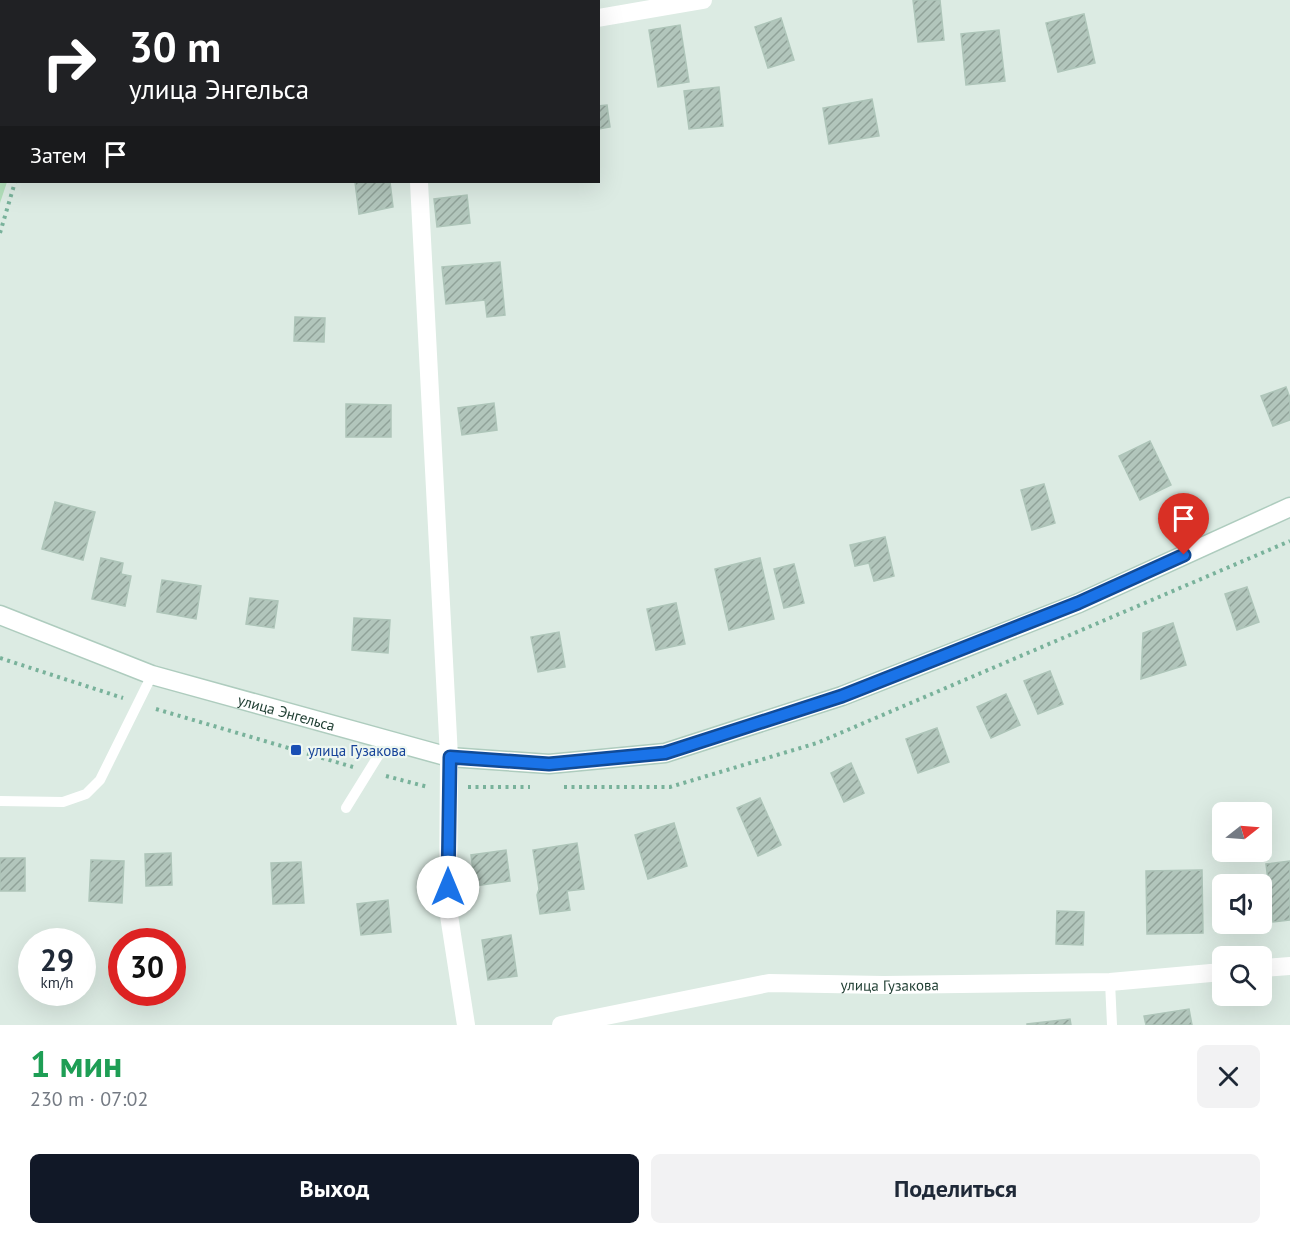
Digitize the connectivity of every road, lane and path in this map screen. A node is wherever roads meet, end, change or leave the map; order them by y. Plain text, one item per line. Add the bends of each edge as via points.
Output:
1 (702, 0) edge
2 (600, 18) edge
3 (15, 183) edge
4 (419, 183) edge
5 (0, 233) edge
6 (1290, 507) edge
7 (1290, 541) edge
8 (0, 615) edge
9 (0, 658) edge
10 (152, 675) junction
11 (132, 701) dead end
12 (154, 708) dead end
13 (388, 740) junction
14 (450, 757) junction
15 (358, 768) dead end
16 (380, 774) dead end
17 (437, 787) dead end
18 (460, 787) dead end
19 (542, 787) dead end
20 (554, 787) dead end
21 (0, 801) edge
22 (346, 808) dead end
23 (1290, 966) edge
24 (1272, 967) edge
25 (1212, 973) edge
26 (1110, 982) junction
27 (466, 1025) edge
28 (561, 1025) edge
29 (1112, 1025) edge

1 - 2 street
3 - 5 path
4 - 14 street
6 - 14 street, улица Энгельса via 1014,629 842,696 665,753 549,764
7 - 20 path via 817,743 670,786
8 - 10 street, улица Энгельса
9 - 11 path
10 - 13 street, улица Энгельса
10 - 21 lane via 100,780 86,794 63,802
12 - 15 path
13 - 14 street, улица Энгельса
13 - 22 lane
14 - 27 street via 448,909
16 - 17 path
18 - 19 path
23 - 24 street
25 - 26 street, улица Гузакова
26 - 28 street, улица Гузакова via 884,986 769,983
26 - 29 lane

